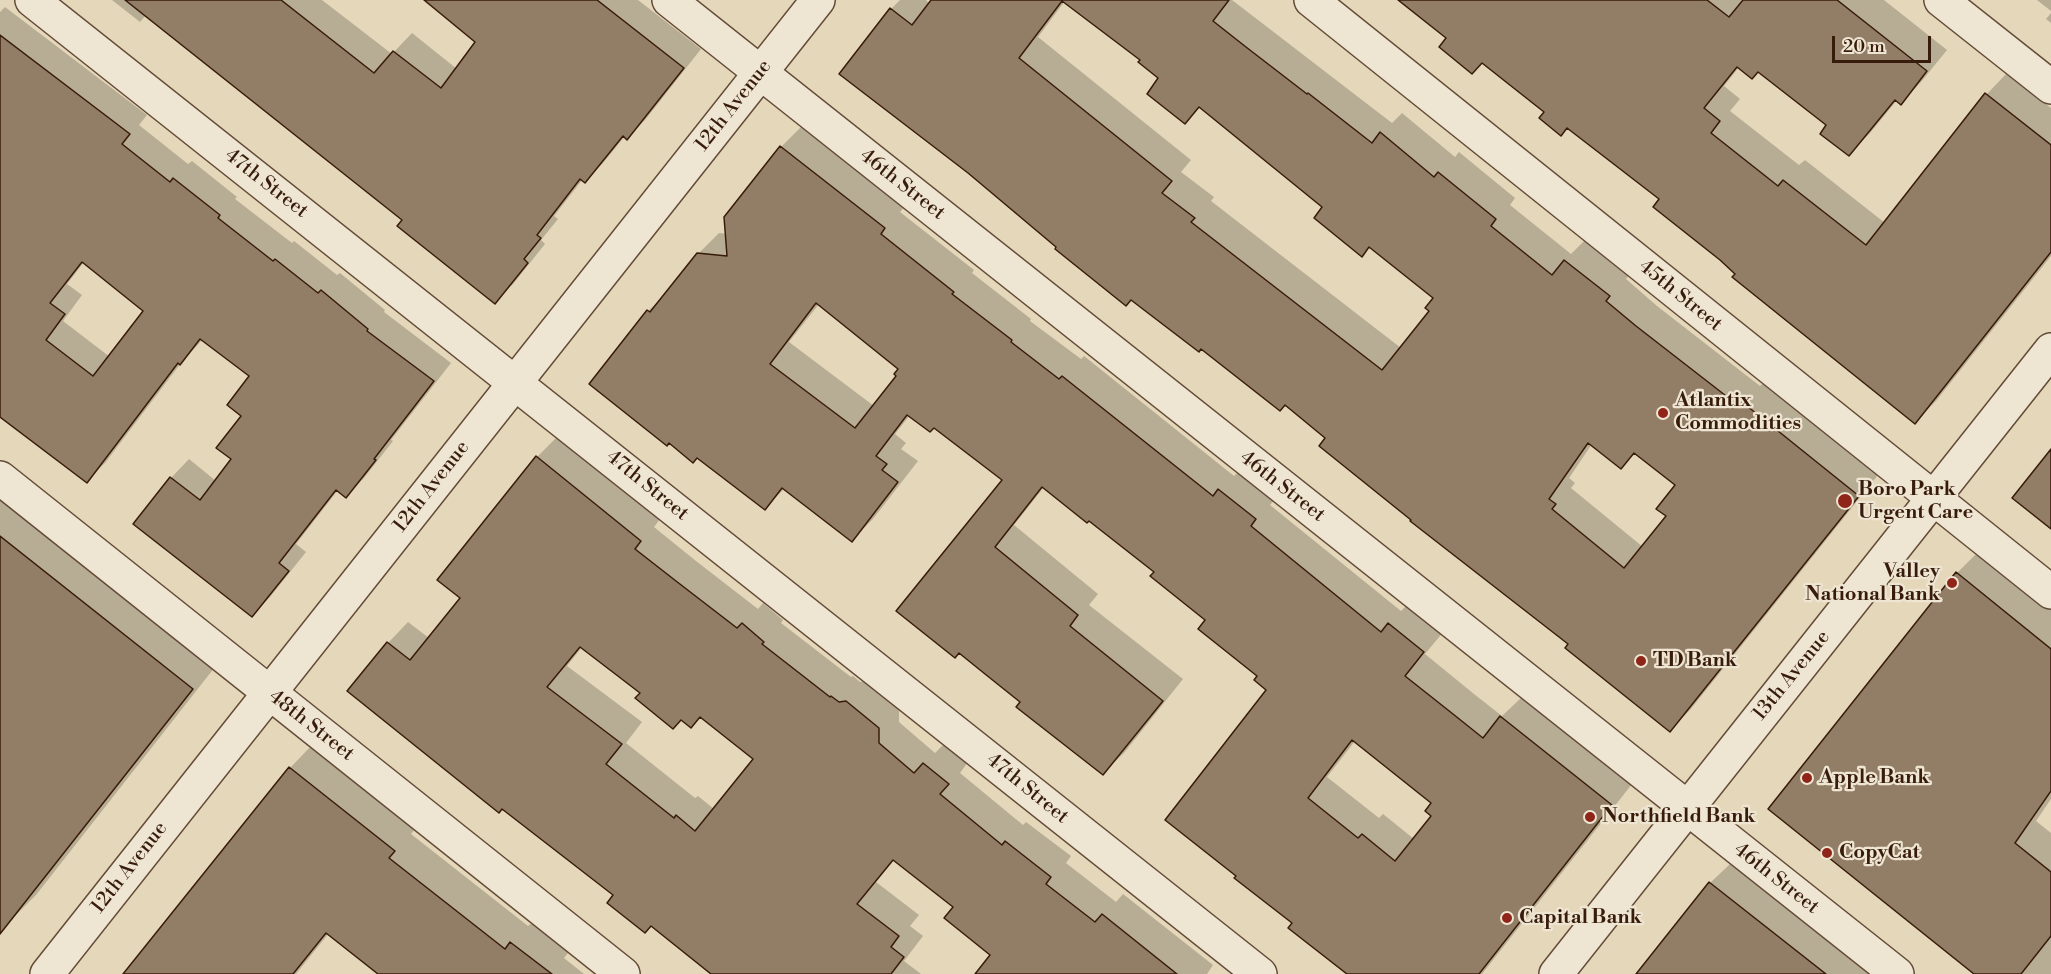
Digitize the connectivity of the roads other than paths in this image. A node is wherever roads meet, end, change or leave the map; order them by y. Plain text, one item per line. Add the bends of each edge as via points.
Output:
1 (32, 0) edge
2 (669, 0) edge
3 (818, 0) edge
4 (1311, 0) edge
5 (1941, 0) edge
6 (760, 73) junction
7 (2051, 87) edge
8 (2051, 350) edge
9 (515, 381) junction
10 (0, 478) edge
11 (1933, 499) junction
12 (2051, 592) edge
13 (269, 692) junction
14 (1687, 808) junction
15 (46, 974) edge
16 (623, 974) edge
17 (1260, 974) edge
18 (1556, 974) edge
19 (1897, 974) edge

1 - 9 street, 47th Street
2 - 6 street, 46th Street
3 - 6 street, 12th Avenue
4 - 11 street, 45th Street
5 - 7 street
6 - 9 street, 12th Avenue
6 - 14 street, 46th Street
8 - 11 street, 13th Avenue
9 - 13 street, 12th Avenue
9 - 17 street, 47th Street
10 - 13 street, 48th Street
11 - 12 street, 45th Street
11 - 14 street, 13th Avenue
13 - 15 street, 12th Avenue
13 - 16 street, 48th Street
14 - 18 street, 13th Avenue
14 - 19 street, 46th Street

